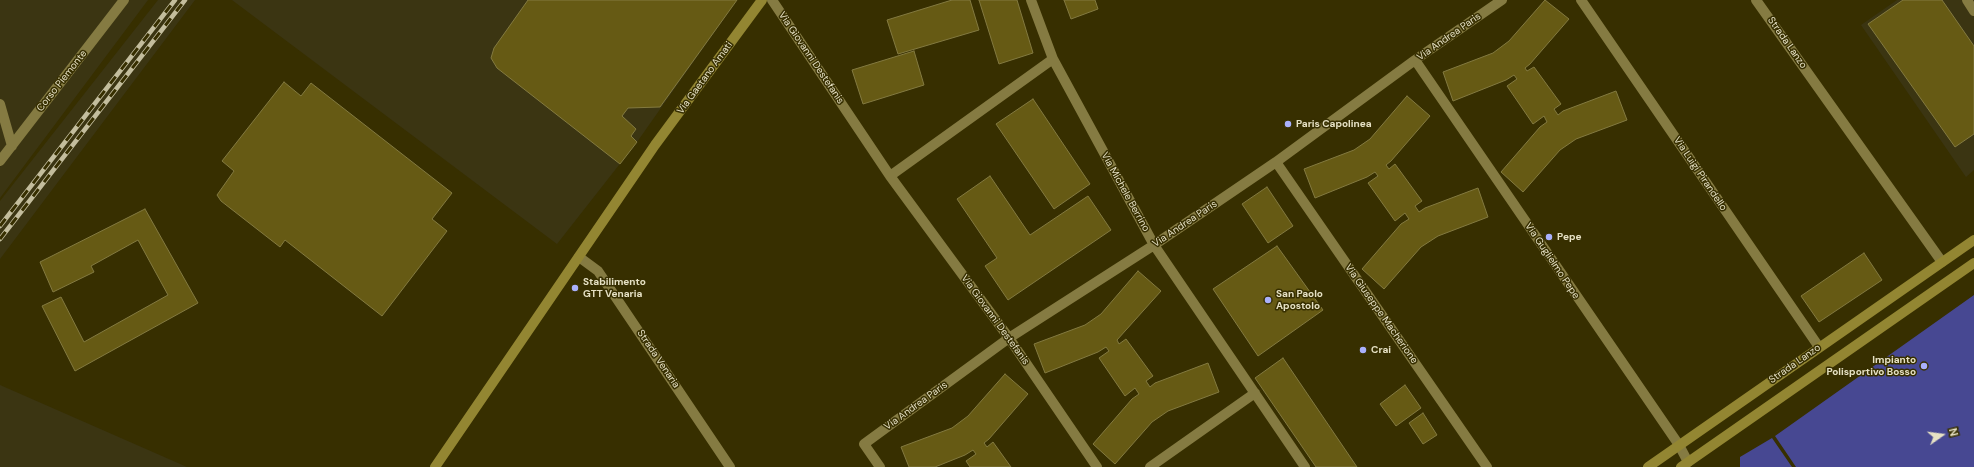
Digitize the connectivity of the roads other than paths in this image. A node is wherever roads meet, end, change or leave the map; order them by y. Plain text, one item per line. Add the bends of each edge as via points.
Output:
1 (124, 0) edge
2 (762, 0) edge
3 (772, 0) edge
4 (1031, 0) edge
5 (1502, 0) edge
6 (1581, 0) edge
7 (1756, 0) edge
8 (1967, 0) edge
9 (1974, 11) edge
10 (1053, 60) junction
11 (1415, 60) junction
12 (0, 104) edge
13 (12, 146) junction
14 (0, 161) edge
15 (1276, 162) junction
16 (890, 176) junction
17 (1974, 240) edge
18 (1154, 245) junction
19 (578, 257) junction
20 (1942, 262) junction
21 (1974, 264) edge
22 (1009, 338) junction
23 (1819, 347) junction
24 (1255, 393) junction
25 (1679, 445) junction
26 (1685, 464) edge
27 (435, 467) edge
28 (730, 467) edge
29 (880, 467) edge
30 (1096, 467) edge
31 (1150, 467) edge
32 (1304, 467) edge
33 (1487, 467) edge
34 (1648, 467) edge

1 - 13 street, Corso Piemonte
2 - 19 street, Via Gaetano Amati via 648,155
3 - 16 street, Via Giovanni Destefanis
4 - 10 street, Via Michele Berrino
5 - 11 street, Via Andrea Paris
6 - 23 street, Via Luigi Pirandello
7 - 20 street, Strada Lanzo
8 - 9 street
10 - 16 street
10 - 18 street, Via Michele Berrino
11 - 15 street, Via Andrea Paris
11 - 25 street, Via Guglielmo Pepe
12 - 13 street
13 - 14 street, Corso Piemonte
15 - 18 street, Via Andrea Paris
15 - 33 street, Via Giuseppe Macherione
16 - 22 street, Via Giovanni Destefanis
17 - 20 street, Strada Lanzo
18 - 22 street, Via Andrea Paris
18 - 24 street, Via Michele Berrino
19 - 27 street
19 - 28 street, Strada Venaria via 598,271
20 - 23 street, Strada Lanzo
21 - 26 street, Strada Lanzo
22 - 29 street, Via Andrea Paris via 864,444
22 - 30 street, Via Giovanni Destefanis
23 - 25 street, Strada Lanzo
24 - 31 street
24 - 32 street, Via Michele Berrino
25 - 26 street, Via Guglielmo Pepe
25 - 34 street, Strada Lanzo

